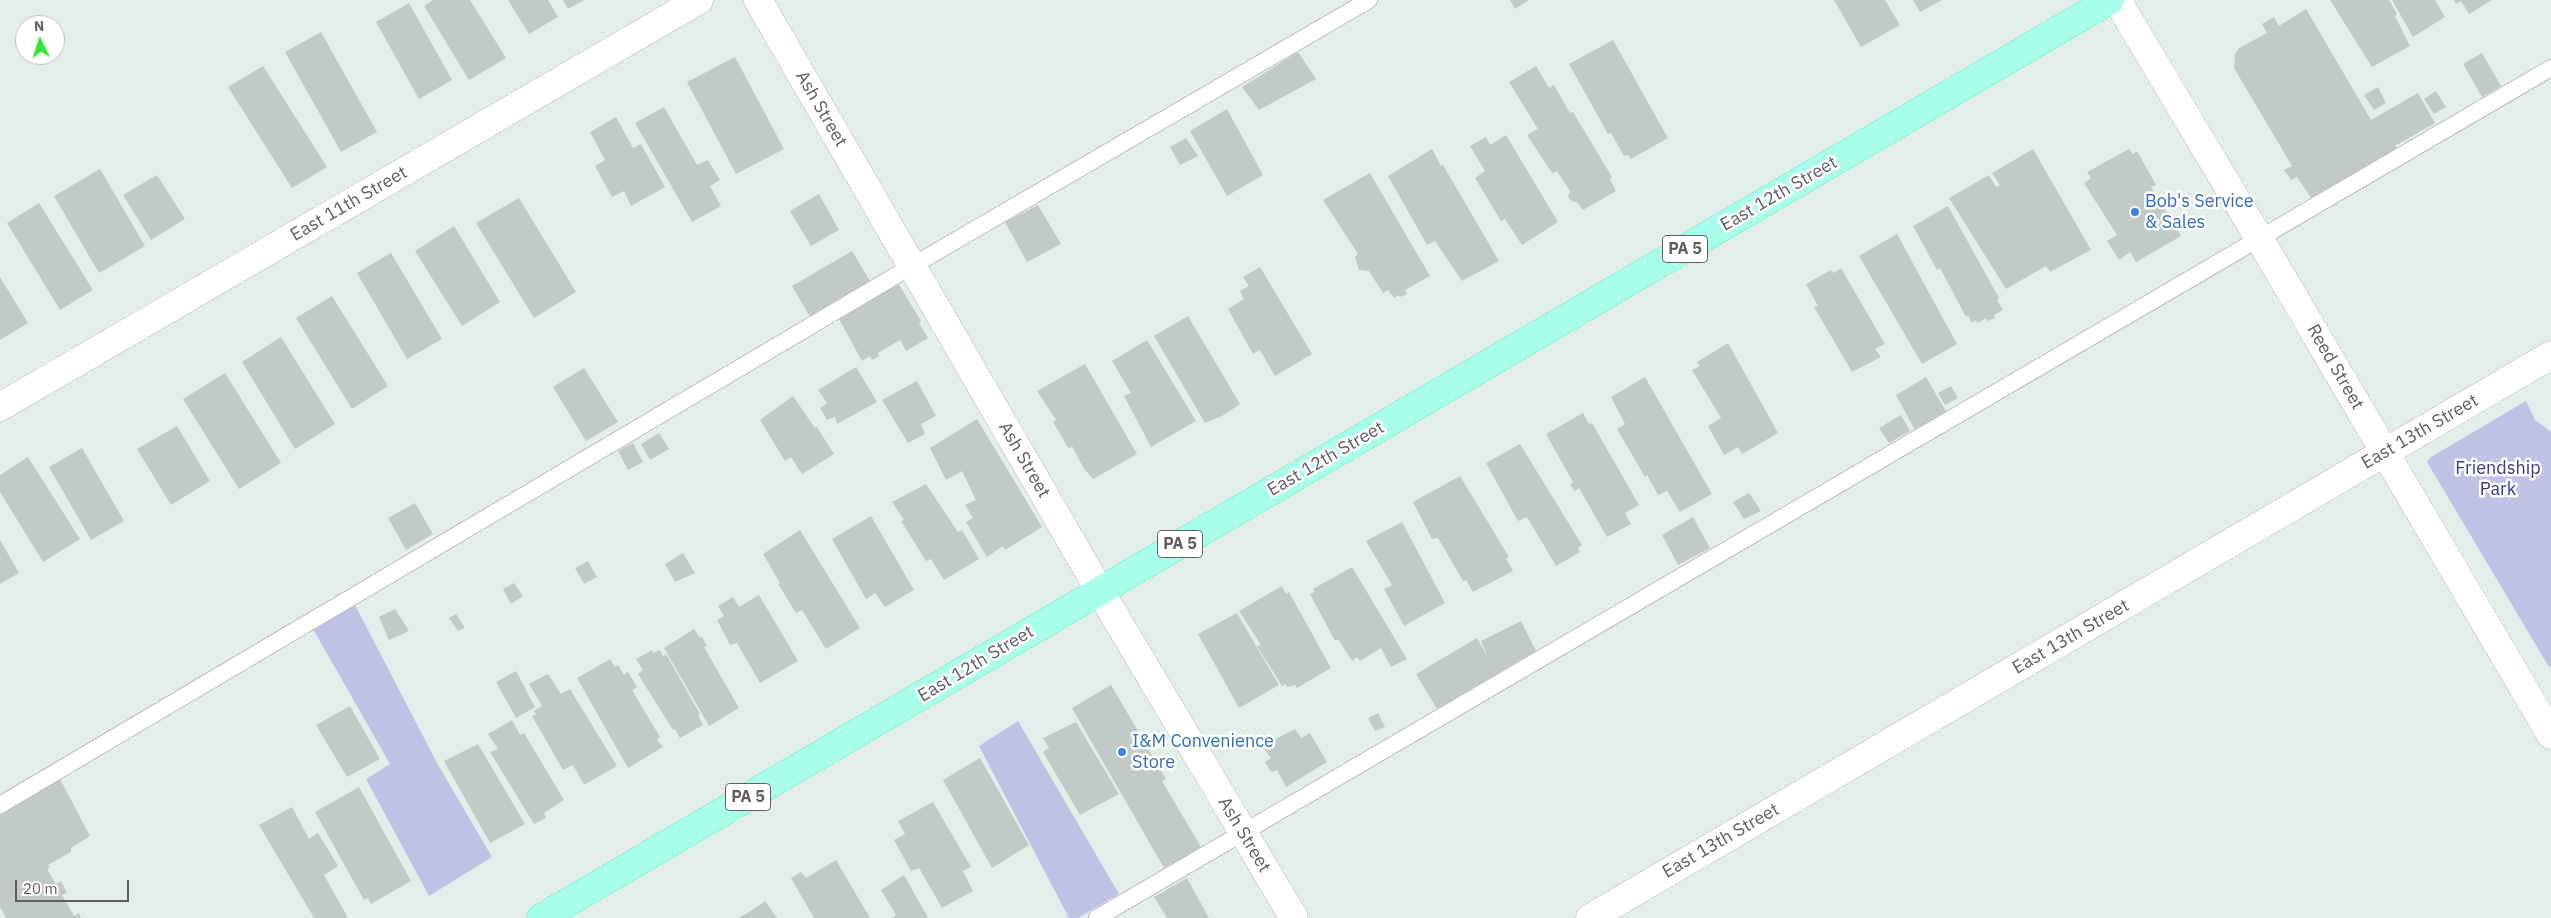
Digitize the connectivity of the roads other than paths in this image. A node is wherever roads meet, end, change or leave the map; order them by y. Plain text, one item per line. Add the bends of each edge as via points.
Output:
1 (699, 0) edge
2 (758, 0) edge
3 (1368, 0) edge
4 (2110, 0) edge
5 (2117, 0) edge
6 (2551, 68) edge
7 (2259, 238) junction
8 (912, 266) junction
9 (2551, 355) edge
10 (0, 407) edge
11 (2385, 452) junction
12 (1100, 591) junction
13 (2551, 735) edge
14 (0, 805) edge
15 (1243, 833) junction
16 (541, 918) edge
17 (1097, 918) edge
18 (1294, 918) edge
19 (1590, 918) edge

1 - 10 street, East 11th Street
2 - 8 street, Ash Street
3 - 8 lane
4 - 12 main road, East 12th Street / PA 5
5 - 7 street, Reed Street
6 - 7 lane
7 - 11 street, Reed Street
7 - 15 lane
8 - 12 street, Ash Street
8 - 14 lane
9 - 11 street, East 13th Street
11 - 13 street, Reed Street
11 - 19 street, East 13th Street
12 - 15 street, Ash Street
12 - 16 main road, East 12th Street / PA 5
15 - 17 lane
15 - 18 street, Ash Street

